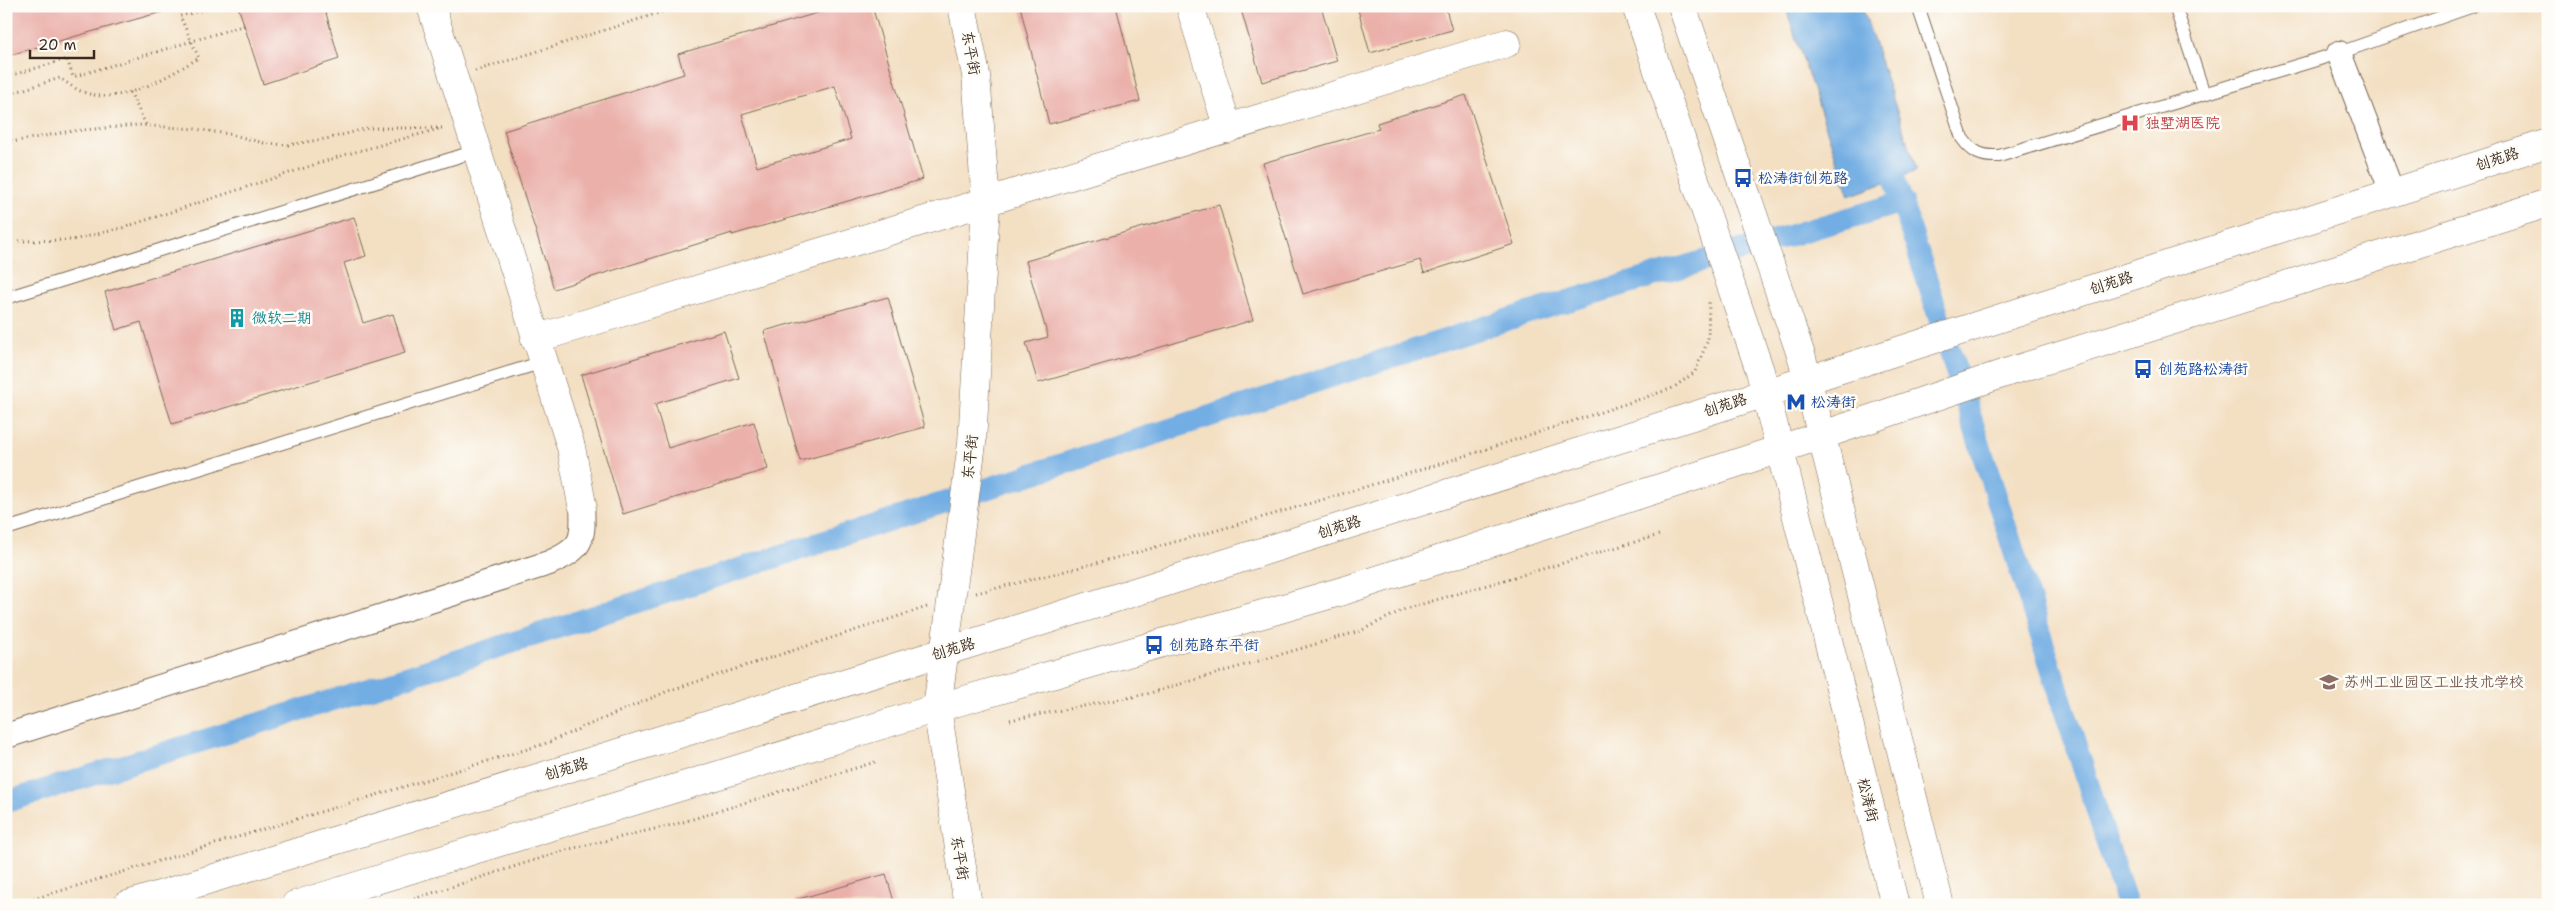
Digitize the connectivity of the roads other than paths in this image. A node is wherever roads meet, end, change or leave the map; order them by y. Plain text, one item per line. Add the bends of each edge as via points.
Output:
1 (431, 6) edge
2 (962, 6) edge
3 (1190, 6) edge
4 (1636, 6) edge
5 (1683, 6) edge
6 (1918, 6) edge
7 (2175, 6) edge
8 (2473, 6) edge
9 (1507, 43) dead end
10 (2339, 52) junction
11 (2204, 94) junction
12 (1228, 129) junction
13 (2548, 143) edge
14 (476, 151) junction
15 (2392, 192) junction
16 (986, 203) junction
17 (2548, 203) edge
18 (6, 298) edge
19 (539, 351) junction
20 (1807, 380) junction
21 (1766, 393) junction
22 (1820, 436) junction
23 (1780, 448) junction
24 (582, 504) joint
25 (6, 530) edge
26 (944, 652) junction
27 (937, 708) junction
28 (6, 736) edge
29 (128, 905) edge
30 (295, 905) edge
31 (968, 905) edge
32 (1895, 905) edge
33 (1940, 905) edge

1 - 14 main road
2 - 16 main road, 东平街 via 976,75
3 - 12 main road
4 - 21 main road, 松涛街
5 - 20 main road
6 - 11 lane via 1962,138 1971,150 1986,157 1999,156
7 - 11 lane
8 - 10 lane
9 - 12 main road
10 - 11 lane
10 - 15 street
12 - 16 main road
13 - 15 main road, 创苑路
14 - 18 lane
14 - 19 main road
15 - 20 main road, 创苑路
16 - 19 main road
16 - 26 main road, 东平街 via 972,443
17 - 22 main road via 2008,372
19 - 24 main road via 571,447
19 - 25 lane
20 - 21 main road, 创苑路
20 - 22 main road
21 - 23 main road, 松涛街
21 - 26 main road, 创苑路
22 - 23 main road
22 - 33 main road
23 - 27 main road via 1346,590
23 - 32 main road, 松涛街
24 - 28 street via 584,524 581,540 570,554 549,564
26 - 27 main road, 东平街
26 - 29 main road, 创苑路
27 - 30 main road
27 - 31 main road, 东平街

